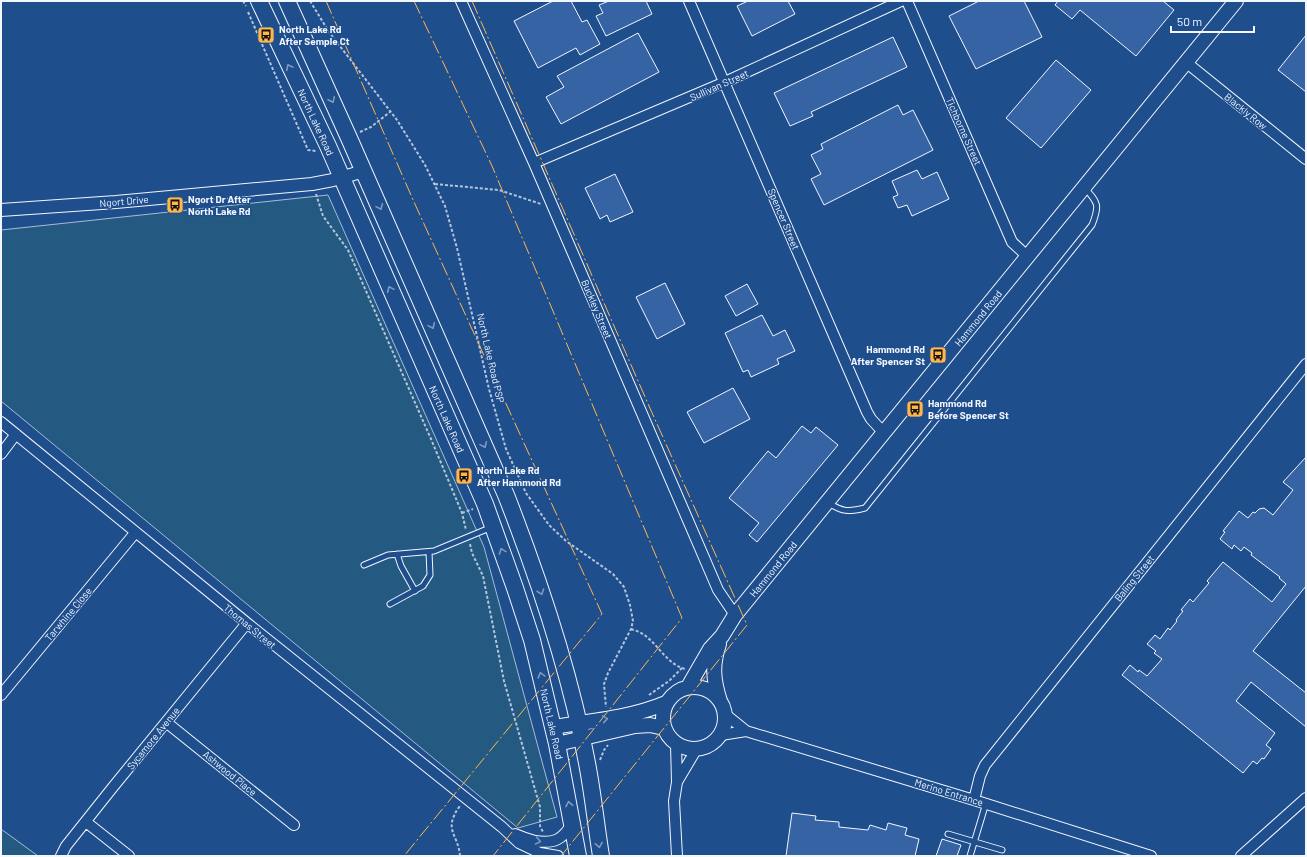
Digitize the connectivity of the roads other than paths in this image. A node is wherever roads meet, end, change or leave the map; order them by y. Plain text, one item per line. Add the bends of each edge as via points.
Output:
1 (259, 1) edge
2 (287, 1) edge
3 (461, 1) edge
4 (689, 1) edge
5 (901, 1) edge
6 (907, 1) edge
7 (1236, 1) edge
8 (1187, 63) junction
9 (725, 82) junction
10 (1306, 159) edge
11 (534, 163) junction
12 (364, 171) junction
13 (342, 178) junction
14 (1085, 187) junction
15 (1, 210) edge
16 (1028, 257) junction
17 (1306, 364) edge
18 (1, 422) edge
19 (884, 433) junction
20 (16, 434) junction
21 (1, 454) edge
22 (828, 502) junction
23 (493, 527) junction
24 (135, 533) junction
25 (429, 552) junction
26 (397, 554) junction
27 (364, 565) dead end
28 (415, 591) junction
29 (390, 604) dead end
30 (735, 615) junction
31 (247, 623) junction
32 (722, 636) junction
33 (688, 687) junction
34 (1, 695) edge
35 (666, 703) junction
36 (723, 708) junction
37 (166, 722) junction
38 (553, 727) junction
39 (664, 728) junction
40 (580, 730) junction
41 (746, 732) junction
42 (721, 735) junction
43 (557, 744) junction
44 (676, 744) junction
45 (696, 750) junction
46 (677, 782) junction
47 (1306, 798) edge
48 (974, 800) junction
49 (986, 804) junction
50 (86, 822) junction
51 (572, 824) junction
52 (294, 825) dead end
53 (502, 827) junction
54 (948, 834) dead end
55 (975, 842) junction
56 (1002, 850) dead end
57 (62, 856) edge
58 (129, 856) edge
59 (558, 856) edge
60 (578, 856) edge
61 (601, 856) edge
62 (677, 856) edge
63 (970, 856) edge
64 (1151, 856) edge
65 (1241, 856) edge

13 -> 1 main road, North Lake Road
2 -> 12 main road
3 - 11 street, Buckley Street
4 - 9 street, Spencer Street
5 - 9 street, Sullivan Street
6 - 16 street, Tichborne Street via 1012,242
7 - 8 main road, Hammond Road
8 - 10 street, Blackly Row
8 - 14 main road, Hammond Road
9 - 11 street, Sullivan Street
9 - 19 street, Spencer Street via 867,412
11 - 30 street, Buckley Street via 718,590
12 - 13 street, Ngort Drive
12 -> 40 main road via 521,535 556,633
13 - 15 street, Ngort Drive via 312,184
23 -> 13 main road, North Lake Road
14 - 16 main road, Hammond Road
14 - 22 lane via 1096,202 1097,213 1092,225 870,502 865,508 853,511 840,510
16 - 19 main road, Hammond Road
17 - 48 street, Baling Street via 985,764
18 - 20 street, Thomas Street
19 - 22 main road, Hammond Road
20 - 21 street
20 - 24 street, Thomas Street
22 - 30 main road, Hammond Road
23 - 25 lane
38 -> 23 main road, North Lake Road via 532,640
24 - 31 street, Thomas Street
24 - 34 street, Tarwhine Close
25 - 26 lane
25 - 28 lane via 430,575 423,586
26 - 27 lane
26 - 28 lane
28 - 29 lane
30 - 32 main road, Hammond Road
31 - 37 street, Sycamore Avenue
31 - 53 street, Thomas Street
32 - 33 main road, Hammond Road via 710,649
32 - 36 main road, Hammond Road via 714,662 714,677
33 - 35 main road via 675,693
33 - 36 main road via 707,690 715,695
35 - 39 main road via 662,719
40 -> 35 main road
36 - 41 street, Merino Entrance
36 - 42 main road via 725,725
37 - 50 street, Sycamore Avenue
37 - 52 street, Ashwood Place
38 - 40 main road
38 - 43 main road, North Lake Road
39 - 40 main road via 650,725
39 - 44 main road via 668,737
40 - 43 main road
40 -> 61 main road
41 - 42 street, Merino Entrance
41 - 48 street, Merino Entrance
42 - 45 main road via 706,747
51 -> 43 main road, North Lake Road
44 - 45 main road
44 - 46 street
45 - 46 street
46 - 62 street via 674,801
47 - 65 street
48 - 49 street, Merino Entrance
49 - 55 lane
49 - 64 street, Merino Entrance
50 - 57 street, Sycamore Avenue via 66,846
50 - 58 street
53 -> 51 street, Thomas Street via 524,838 547,843 557,841 566,834
51 - 60 main road, North Lake Road
53 - 59 street, Thomas Street via 519,843 540,853
54 - 55 lane
55 - 56 lane
55 - 63 lane

